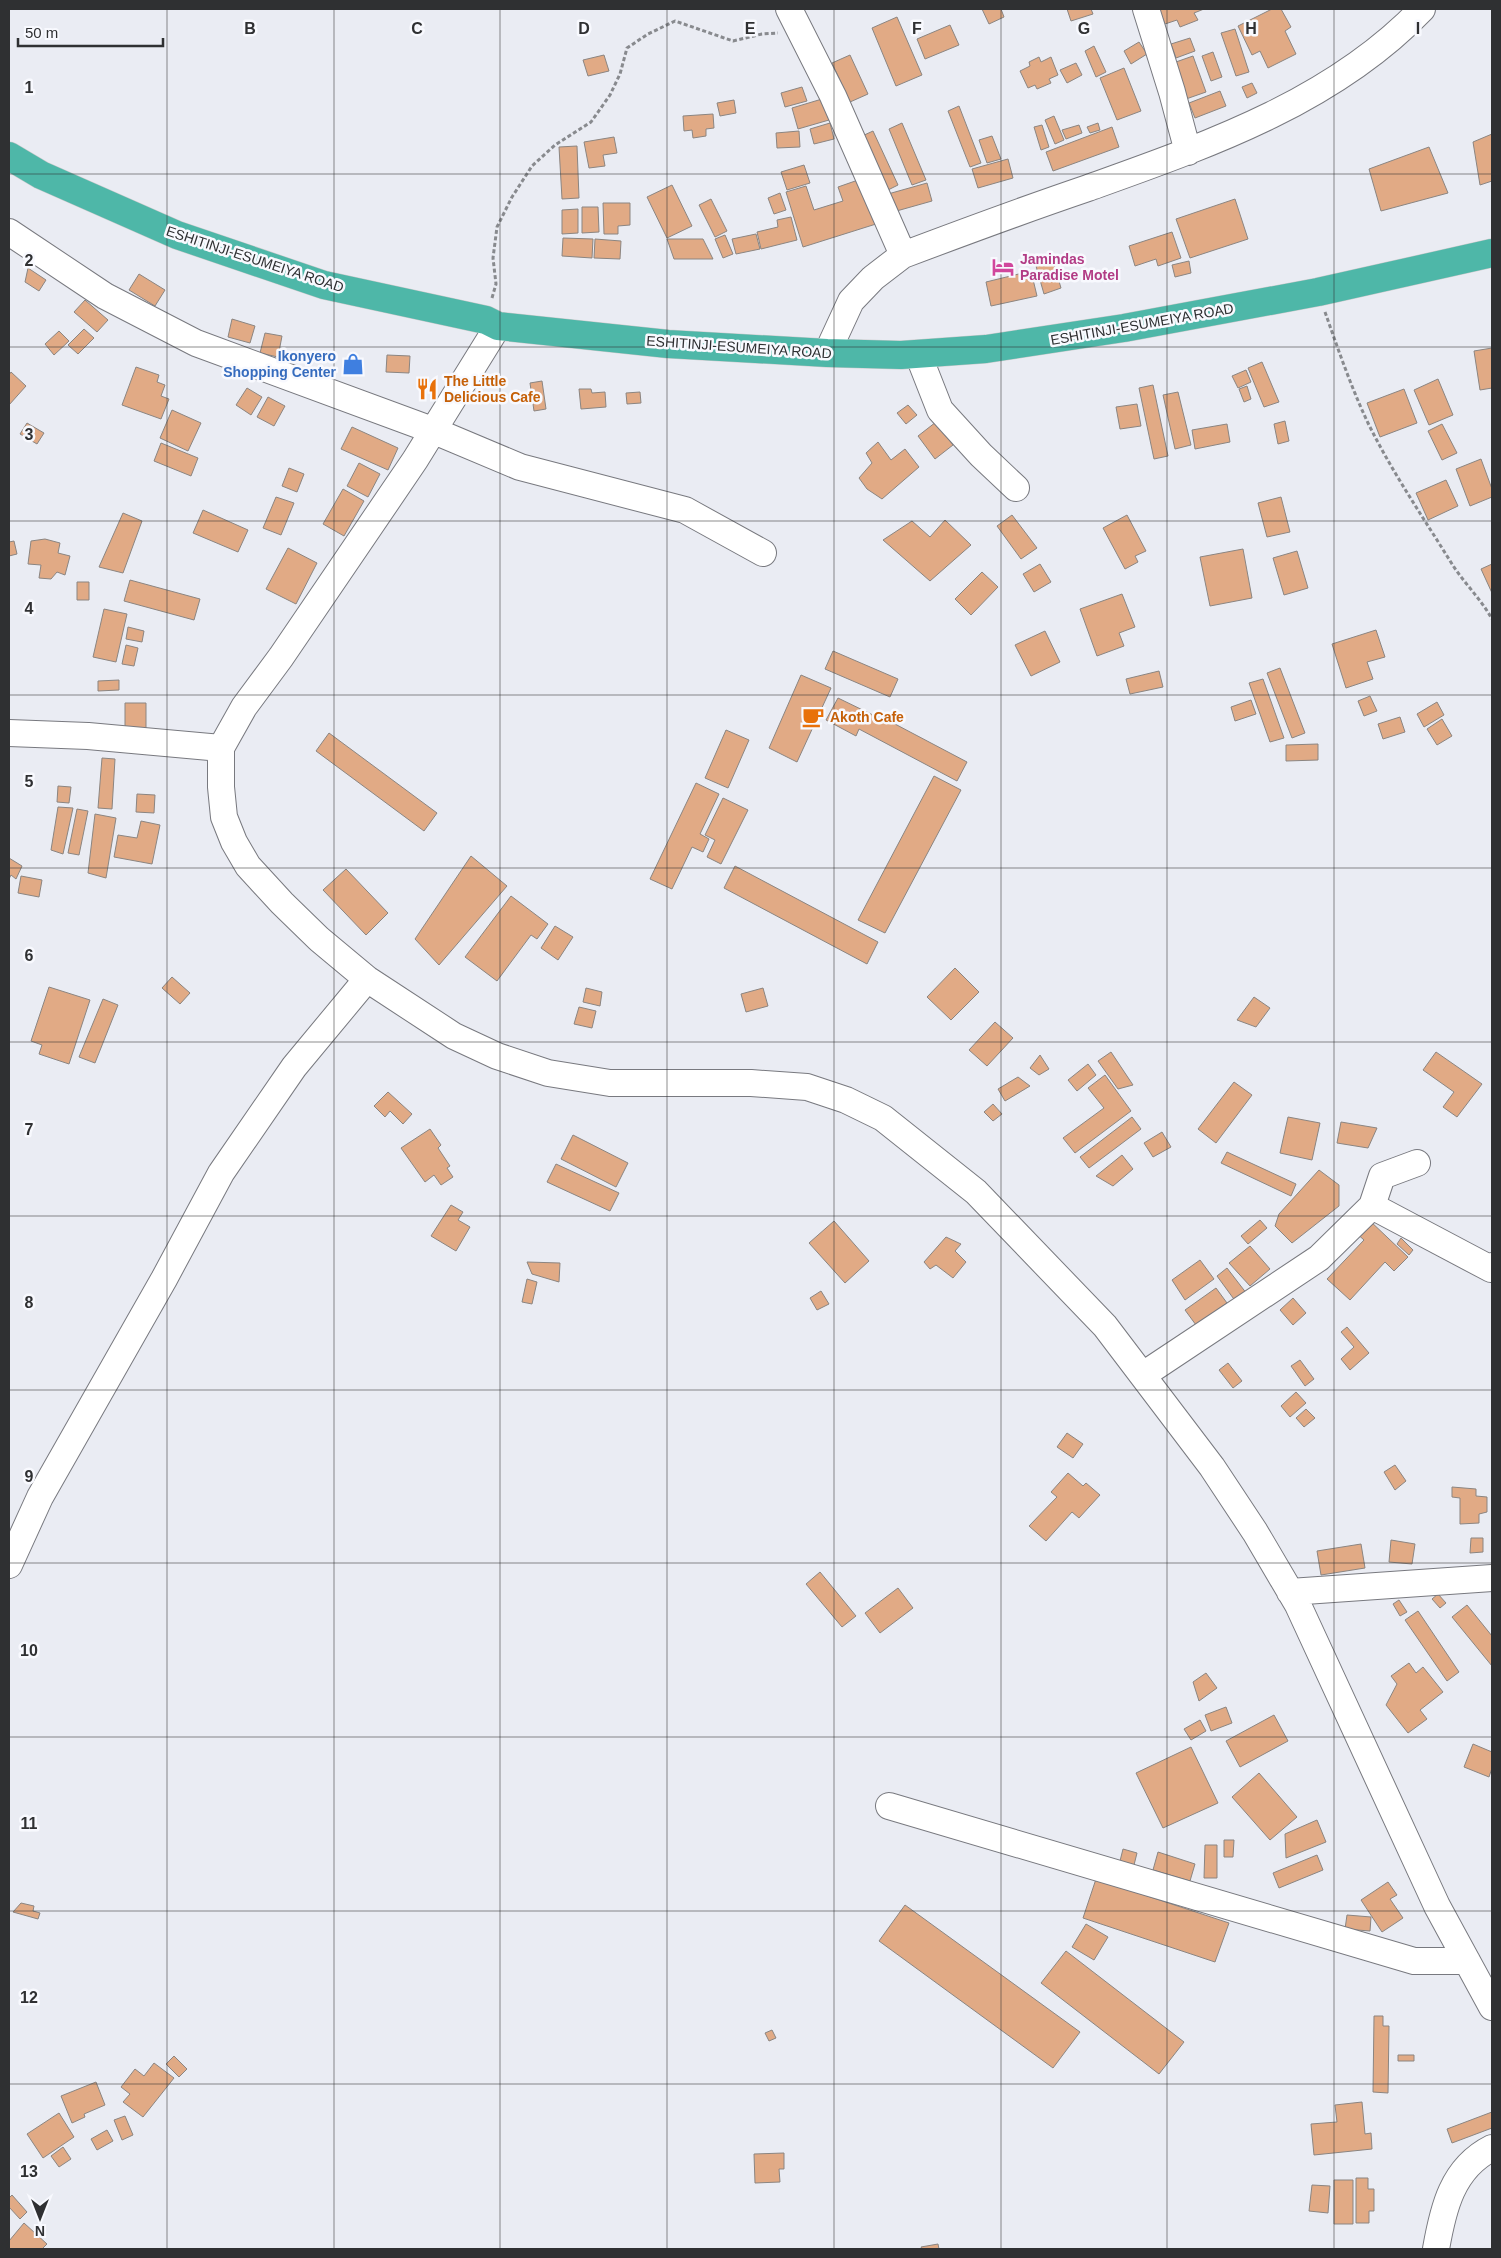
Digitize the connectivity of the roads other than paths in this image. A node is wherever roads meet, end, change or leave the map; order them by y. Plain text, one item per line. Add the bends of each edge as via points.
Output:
1 (788, 9) edge
2 (1146, 9) edge
3 (1422, 9) edge
4 (1188, 152) junction
5 (9, 156) edge
6 (9, 232) edge
7 (1492, 253) edge
8 (903, 255) junction
9 (492, 323) junction
10 (827, 353) junction
11 (918, 354) junction
12 (432, 430) junction
13 (1016, 488) dead end
14 (763, 553) dead end
15 (9, 732) edge
16 (222, 748) junction
17 (367, 979) junction
18 (1417, 1163) dead end
19 (1372, 1206) junction
20 (1492, 1266) edge
21 (1142, 1375) junction
22 (9, 1565) edge
23 (1492, 1578) edge
24 (1290, 1592) junction
25 (889, 1806) dead end
26 (1468, 1961) junction
27 (1492, 2007) edge
28 (1492, 2148) edge
29 (1436, 2249) edge

1 - 8 street via 833,96
2 - 4 street
3 - 4 street via 1351,70 1280,112
4 - 8 street
5 - 9 highway, ESHITINJI-ESUMEIYA ROAD via 177,235 324,284
6 - 12 street via 105,296 196,343
7 - 11 highway, ESHITINJI-ESUMEIYA ROAD via 1318,292 1124,328 986,350
8 - 10 street via 851,300
9 - 10 highway, ESHITINJI-ESUMEIYA ROAD via 668,344
9 - 12 street
10 - 11 highway, ESHITINJI-ESUMEIYA ROAD
11 - 13 street via 940,410
12 - 14 street via 520,467 685,510
12 - 16 street via 415,460 244,707
15 - 16 street
16 - 17 street via 220,787 224,817 248,866 319,939
17 - 21 street via 454,1036 497,1056 548,1073 610,1083 807,1086 883,1118 976,1192 1105,1326
17 - 22 street via 294,1067 220,1173 164,1280 40,1497
18 - 19 street via 1382,1176
19 - 20 street via 1491,1269
19 - 21 street via 1319,1258
21 - 24 street via 1212,1467
23 - 24 street
24 - 26 street via 1437,1906
25 - 26 street via 1414,1961
26 - 27 street
28 - 29 street via 1479,2155 1455,2182 1441,2220

